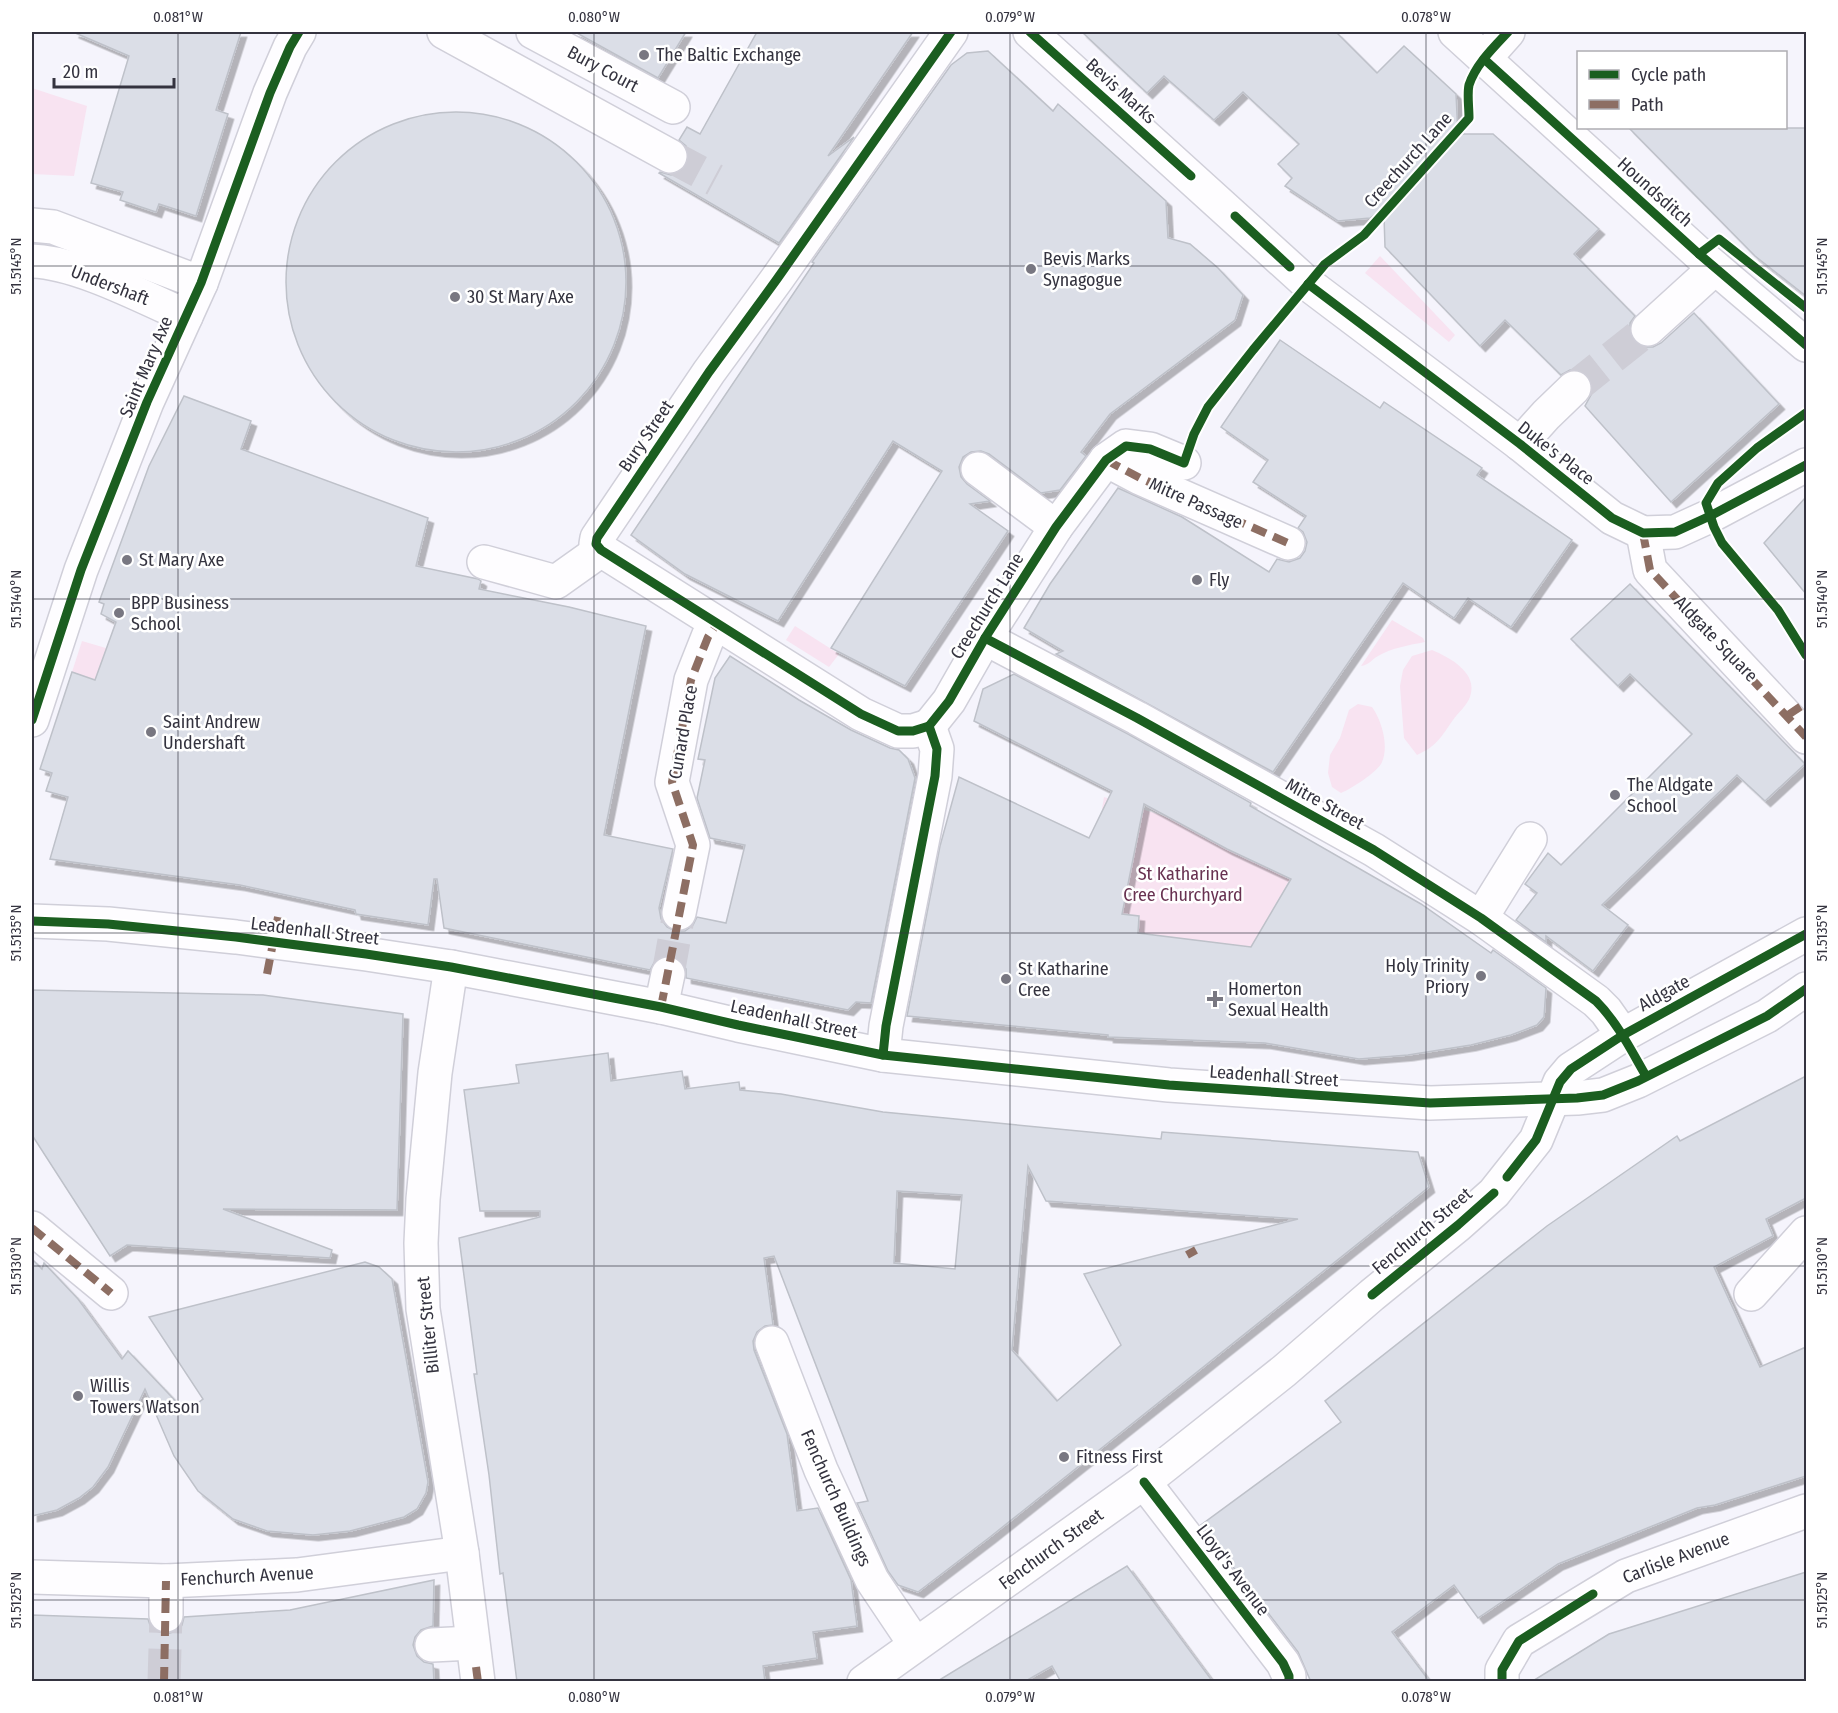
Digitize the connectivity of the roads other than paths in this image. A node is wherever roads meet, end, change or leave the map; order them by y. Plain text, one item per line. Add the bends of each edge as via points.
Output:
1 (299, 32) edge
2 (444, 32) edge
3 (533, 32) edge
4 (951, 32) edge
5 (1029, 32) edge
6 (1455, 32) edge
7 (1508, 32) edge
8 (1484, 59) junction
9 (673, 107) dead end
10 (670, 156) tunnel mouth
11 (32, 225) edge
12 (32, 261) edge
13 (1715, 268) junction
14 (201, 283) junction
15 (1308, 284) joint
16 (186, 316) junction
17 (1648, 329) tunnel mouth
18 (1806, 345) edge
19 (1574, 388) tunnel mouth
20 (1520, 444) junction
21 (1106, 460) junction
22 (1184, 463) dead end
23 (1806, 465) edge
24 (978, 469) dead end
25 (1056, 527) junction
26 (1642, 533) junction
27 (1288, 543) dead end
28 (600, 550) junction
29 (484, 562) dead end
30 (717, 624) junction
31 (985, 638) junction
32 (32, 720) edge
33 (929, 726) junction
34 (1806, 737) edge
35 (1530, 839) dead end
36 (679, 913) tunnel mouth
37 (1482, 918) junction
38 (32, 921) edge
39 (1806, 934) edge
40 (451, 967) junction
41 (668, 974) tunnel mouth
42 (1806, 990) edge
43 (661, 1007) junction
44 (1623, 1035) junction
45 (883, 1055) junction
46 (1554, 1098) junction
47 (1507, 1177) joint
48 (32, 1228) edge
49 (1806, 1233) edge
50 (111, 1293) dead end
51 (1751, 1294) dead end
52 (772, 1343) dead end
53 (1144, 1482) junction
54 (1806, 1511) edge
55 (1806, 1527) edge
56 (462, 1553) junction
57 (1626, 1575) junction
58 (32, 1577) edge
59 (166, 1581) junction
60 (166, 1615) tunnel mouth
61 (915, 1644) junction
62 (432, 1645) dead end
63 (475, 1664) edge
64 (1502, 1676) edge
65 (864, 1682) edge
66 (1289, 1682) edge

1 - 14 street, Saint Mary Axe via 270,93
2 - 10 street
3 - 9 street, Bury Court
4 - 28 street, Bury Street via 709,372 597,538
5 - 15 street, Bevis Marks
6 - 8 street, Houndsditch
7 - 8 street
8 - 13 street, Houndsditch
11 - 14 street via 53,227
12 - 16 street, Undershaft via 99,278
13 - 17 street
13 - 18 street, Houndsditch
14 - 16 street, Saint Mary Axe
15 - 20 street, Duke's Place
16 - 32 street, Saint Mary Axe via 147,402 81,570
19 - 20 street
20 - 26 street, Duke's Place via 1612,518
21 - 22 street, Creechurch Lane via 1126,446 1150,449
21 - 25 street, Creechurch Lane
21 - 27 street, Mitre Passage
23 - 26 street, Duke's Place via 1675,532
24 - 25 street
25 - 31 street, Creechurch Lane
26 - 34 street, Aldgate Square via 1650,570
28 - 29 street via 556,582
28 - 30 street
30 - 33 street via 861,714 898,731
30 - 36 street, Cunard Place via 691,680 672,782 693,845
31 - 33 street, Creechurch Lane via 949,701
31 - 37 street, Mitre Street via 1374,850
33 - 45 street via 937,748 935,776
35 - 37 street
37 - 44 street, Mitre Street via 1596,1001
38 - 40 street, Leadenhall Street via 236,937
39 - 44 street, Aldgate
40 - 43 street, Leadenhall Street
40 - 56 street, Billiter Street via 435,1073 421,1243 423,1309
41 - 43 street
42 - 46 street via 1767,1016 1638,1081 1603,1095
43 - 45 street, Leadenhall Street
44 - 46 street, Aldgate via 1570,1069
45 - 46 street, Leadenhall Street via 1169,1085 1418,1102
46 - 47 street, Aldgate via 1536,1140
47 - 53 street, Fenchurch Street via 1458,1225
48 - 50 street
49 - 51 street
52 - 61 street, Fenchurch Buildings via 821,1470 872,1580
53 - 61 street, Fenchurch Street
53 - 66 street, Lloyd's Avenue via 1282,1663
54 - 57 street, Carlisle Avenue
55 - 57 street
56 - 59 street, Fenchurch Avenue via 297,1575
56 - 63 street, Billiter Street
57 - 64 street, Carlisle Avenue via 1519,1641
58 - 59 street, Fenchurch Avenue
59 - 60 street
61 - 65 street, Fenchurch Street
62 - 63 street

